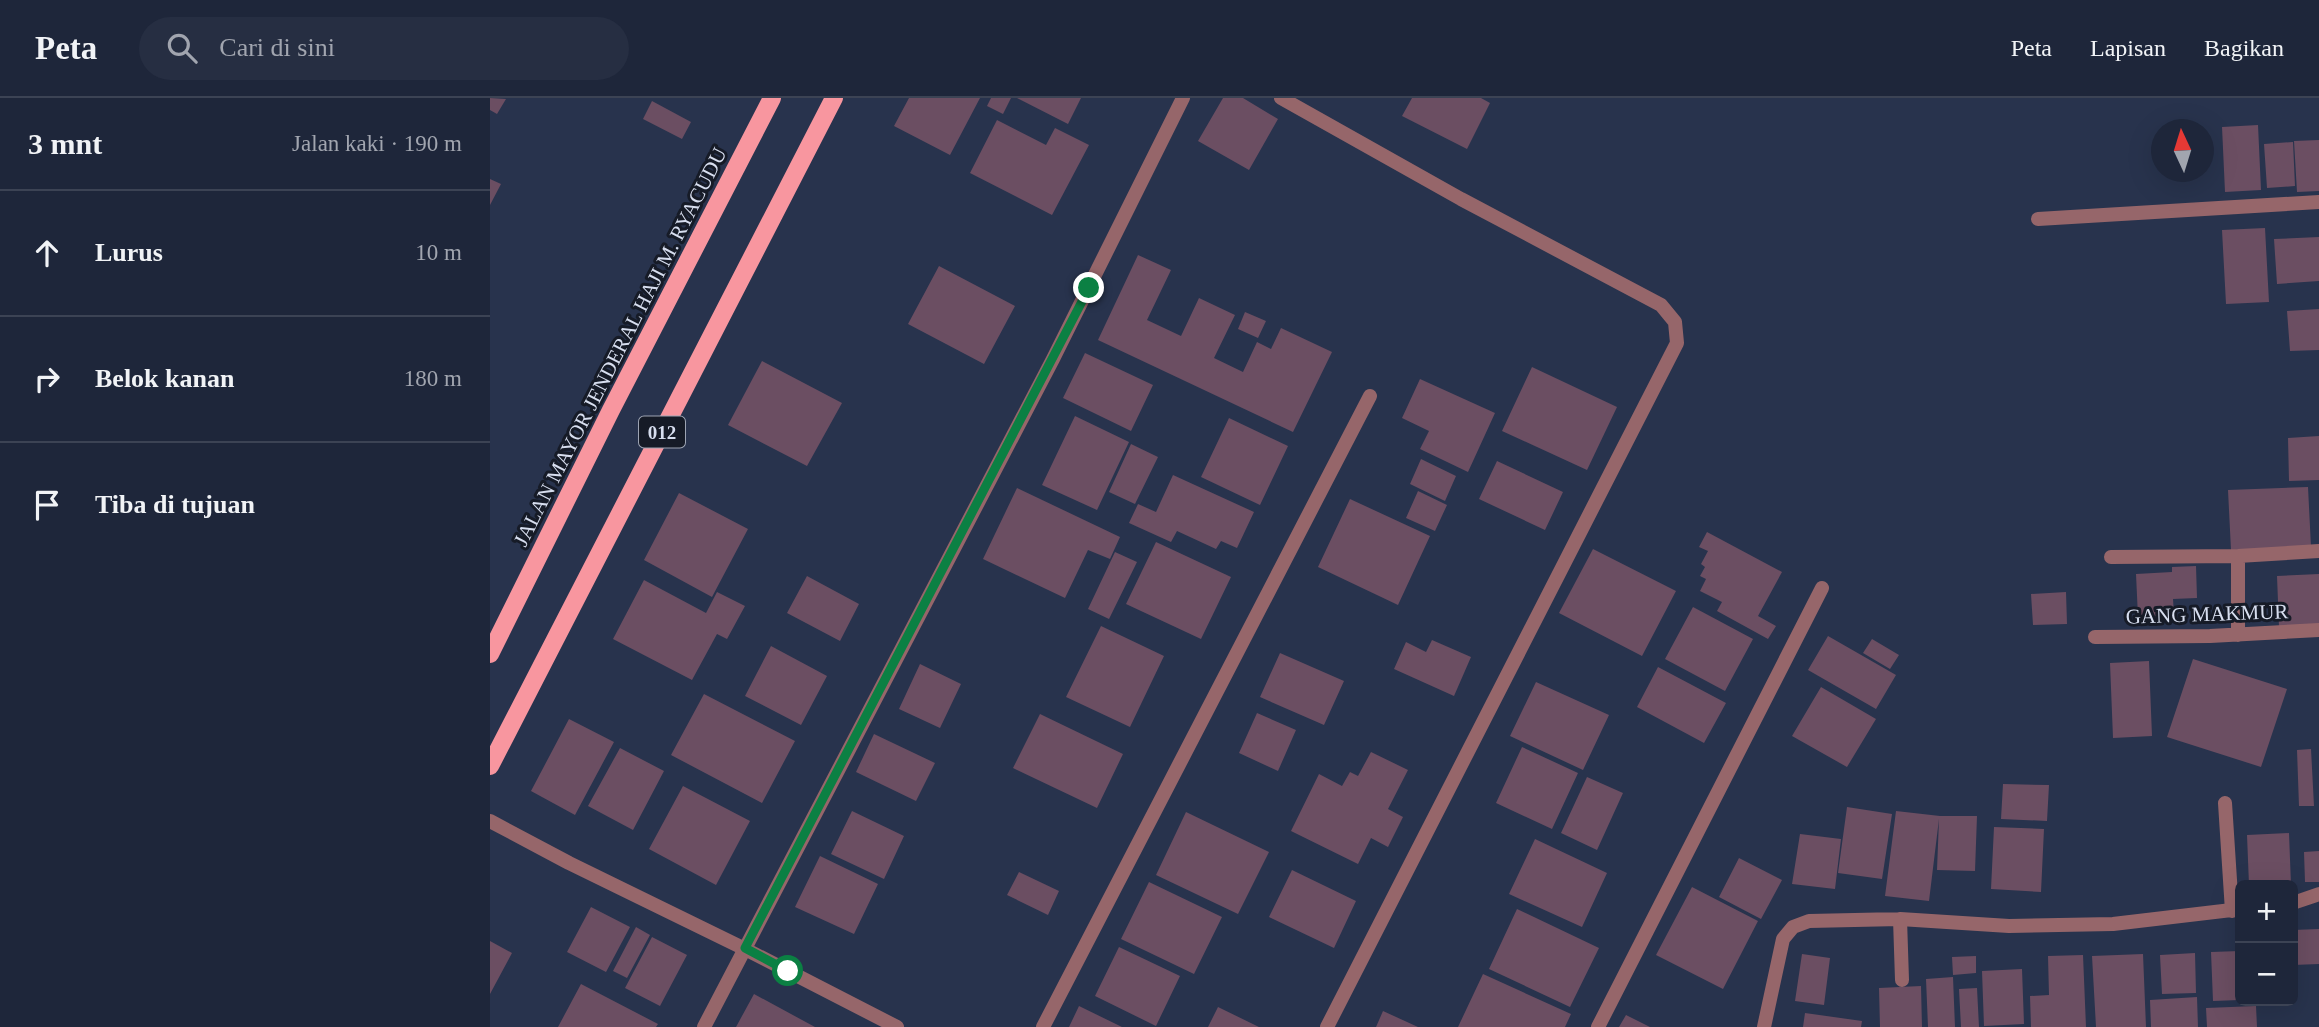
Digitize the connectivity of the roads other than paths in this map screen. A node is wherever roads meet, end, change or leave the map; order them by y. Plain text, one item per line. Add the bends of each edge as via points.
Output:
1 (772, 98) edge
2 (834, 98) edge
3 (1183, 98) edge
4 (1281, 98) edge
5 (2319, 202) edge
6 (2038, 219) dead end
7 (1370, 396) dead end
8 (2319, 551) edge
9 (2238, 556) junction
10 (2112, 557) dead end
11 (1822, 588) dead end
12 (2319, 630) edge
13 (2238, 635) junction
14 (2095, 637) dead end
15 (490, 654) edge
16 (490, 766) edge
17 (2225, 803) dead end
18 (490, 821) edge
19 (2319, 894) edge
20 (2235, 900) edge
21 (2298, 901) edge
22 (2235, 910) edge
23 (1900, 919) junction
24 (745, 948) junction
25 (1902, 980) dead end
26 (704, 1027) edge
27 (897, 1027) edge
28 (1043, 1027) edge
29 (1327, 1027) edge
30 (1598, 1027) edge
31 (1764, 1027) edge

1 - 15 main road, JALAN MAYOR JENDERAL HAJI M. RYACUDU / 012
2 - 16 main road, 012
3 - 24 street via 1047,372
4 - 29 street via 1661,305 1675,321 1677,343
5 - 6 street
7 - 28 street
8 - 9 street
9 - 10 street
9 - 13 street
11 - 30 street
12 - 13 street, GANG MAKMUR
13 - 14 street, GANG MAKMUR
17 - 20 street
18 - 24 street
19 - 21 street
22 - 23 street via 2100,924 2009,926
23 - 25 street
23 - 31 street via 1808,921 1793,927 1783,939
24 - 26 street
24 - 27 street

